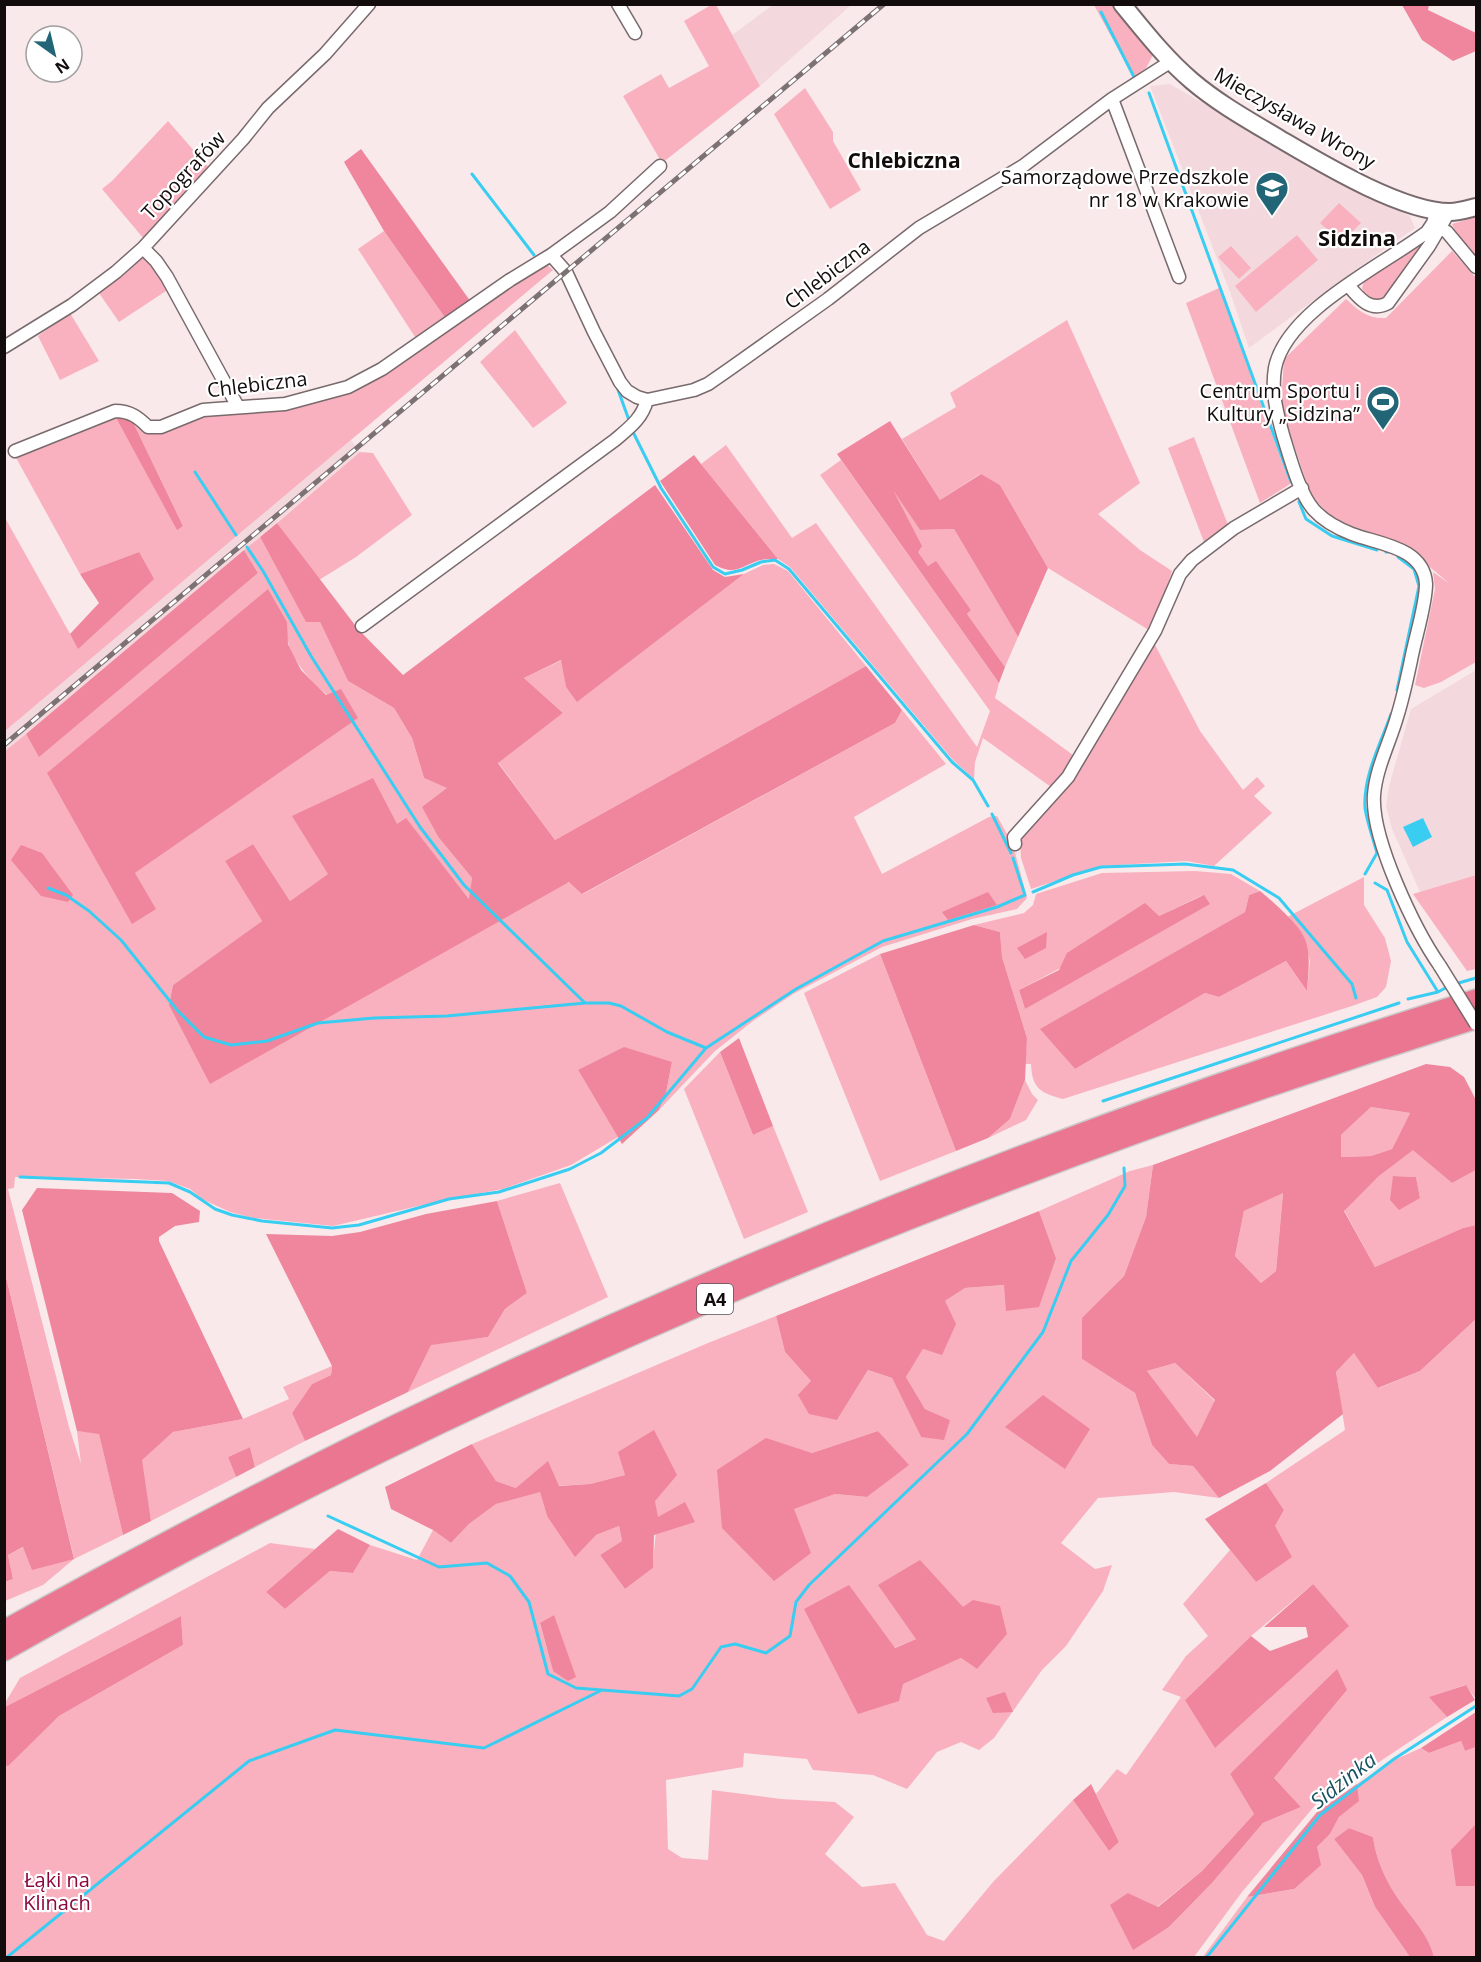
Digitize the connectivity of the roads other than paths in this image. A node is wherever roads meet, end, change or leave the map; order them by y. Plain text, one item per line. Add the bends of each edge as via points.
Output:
1 (369, 4) edge
2 (618, 4) edge
3 (1122, 4) edge
4 (635, 33) dead end
5 (1170, 62) junction
6 (1112, 99) junction
7 (660, 166) dead end
8 (1476, 207) edge
9 (1440, 218) junction
10 (143, 248) junction
11 (551, 255) junction
12 (1476, 267) edge
13 (1179, 277) dead end
14 (1348, 285) junction
15 (4, 347) edge
16 (646, 400) junction
17 (238, 407) junction
18 (15, 451) dead end
19 (1302, 488) junction
20 (362, 626) dead end
21 (1015, 844) dead end
22 (1476, 1000) edge
23 (1476, 1018) edge
24 (1476, 1024) edge
25 (4, 1630) edge
26 (4, 1650) edge

1 - 10 street, Topografów via 325,54 268,108
2 - 4 street
3 - 5 street, Mieczysława Wrony
5 - 6 street, Chlebiczna
5 - 9 street, Mieczysława Wrony via 1217,101 1316,159
6 - 13 street
6 - 16 street, Chlebiczna via 1023,166 919,228 828,300 708,384
7 - 11 street, Chlebiczna via 610,212
8 - 9 street, Mieczysława Wrony
9 - 12 street
9 - 14 street via 1419,238
9 - 14 street via 1388,303 1377,307 1367,304
10 - 15 street, Topografów via 72,305
10 - 17 street via 167,278
11 - 16 street via 566,272 620,382 627,391
11 - 17 street, Chlebiczna via 382,369 348,387 285,404
14 - 19 street via 1292,333 1275,368 1278,416
16 - 20 street via 643,413 622,434
17 - 18 street, Chlebiczna via 203,410 161,427 148,427 126,411 115,411
19 - 21 street via 1234,528 1180,574 1155,631 1068,777 1014,837
19 - 24 street, bridge via 1313,509 1327,521 1397,548 1415,561 1425,577 1425,594 1398,715 1376,780 1374,807 1391,868 1417,929
22 - 25 highway, A4 via 1285,1061 1116,1121 736,1271 396,1426
23 - 26 highway, A4 via 1290,1078 1072,1156 731,1292 383,1452

